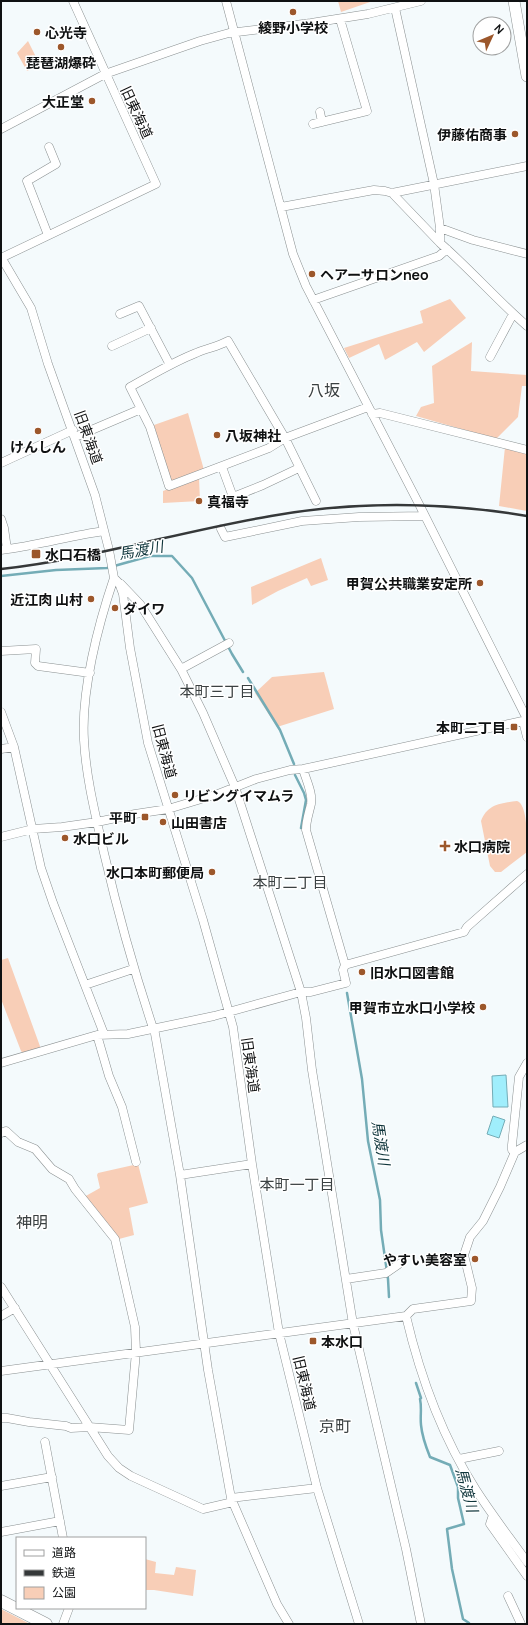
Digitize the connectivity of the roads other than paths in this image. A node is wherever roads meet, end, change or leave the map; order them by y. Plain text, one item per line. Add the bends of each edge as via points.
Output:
1 (73, 1) edge
2 (226, 1) edge
3 (421, 1) edge
4 (514, 1) edge
5 (395, 8) junction
6 (340, 19) junction
7 (235, 32) junction
8 (106, 74) junction
9 (527, 76) edge
10 (320, 112) dead end
11 (322, 122) junction
12 (313, 124) dead end
13 (1, 129) edge
14 (49, 147) dead end
15 (527, 166) edge
16 (434, 184) junction
17 (392, 193) junction
18 (281, 207) junction
19 (440, 228) junction
20 (48, 235) junction
21 (444, 246) junction
22 (527, 254) edge
23 (1, 258) edge
24 (313, 300) junction
25 (120, 314) dead end
26 (513, 314) junction
27 (527, 326) edge
28 (150, 328) junction
29 (112, 346) dead end
30 (490, 357) dead end
31 (170, 365) junction
32 (141, 409) junction
33 (370, 411) junction
34 (74, 433) junction
35 (285, 438) junction
36 (527, 450) edge
37 (1, 463) edge
38 (222, 467) junction
39 (299, 468) junction
40 (316, 501) dead end
41 (425, 516) junction
42 (1, 519) edge
43 (221, 529) dead end
44 (104, 531) junction
45 (4, 549) edge
46 (114, 574) junction
47 (227, 644) dead end
48 (1, 651) edge
49 (181, 669) junction
50 (90, 673) junction
51 (1, 712) edge
52 (526, 720) edge
53 (527, 737) edge
54 (14, 747) junction
55 (1, 749) edge
56 (303, 769) junction
57 (235, 787) junction
58 (168, 809) junction
59 (97, 822) junction
60 (32, 828) junction
61 (1, 837) edge
62 (527, 874) edge
63 (345, 965) junction
64 (133, 969) junction
65 (85, 985) junction
66 (301, 992) junction
67 (230, 1013) junction
68 (153, 1028) junction
69 (100, 1035) junction
70 (1, 1063) edge
71 (527, 1063) edge
72 (1, 1133) edge
73 (527, 1145) edge
74 (515, 1152) junction
75 (136, 1162) dead end
76 (252, 1164) junction
77 (180, 1175) junction
78 (399, 1264) dead end
79 (346, 1279) junction
80 (1, 1287) edge
81 (15, 1308) junction
82 (1, 1316) edge
83 (406, 1316) junction
84 (354, 1324) junction
85 (279, 1333) junction
86 (205, 1344) junction
87 (136, 1352) junction
88 (49, 1364) junction
89 (1, 1371) edge
90 (1, 1418) edge
91 (89, 1427) junction
92 (45, 1442) dead end
93 (499, 1451) dead end
94 (459, 1460) junction
95 (52, 1477) junction
96 (1, 1486) edge
97 (317, 1488) junction
98 (232, 1500) junction
99 (493, 1515) junction
100 (60, 1521) junction
101 (1, 1532) edge
102 (63, 1537) edge
103 (527, 1562) edge
104 (527, 1576) edge
105 (508, 1596) dead end
106 (1, 1601) edge
107 (16, 1609) edge
108 (17, 1609) edge
109 (69, 1609) edge
110 (46, 1624) edge
111 (63, 1624) edge
112 (289, 1624) edge
113 (359, 1624) edge
114 (421, 1624) edge
115 (521, 1624) edge

1 - 8 street, 旧東海道
2 - 7 street
3 - 5 street
4 - 9 main road
5 - 6 street
5 - 16 street
6 - 7 street
6 - 11 street via 367,111
7 - 8 street via 200,41
7 - 18 street
8 - 13 street
8 - 20 street, 旧東海道 via 156,184
10 - 11 street
11 - 12 street
14 - 20 street via 56,164 27,180
15 - 16 street
16 - 17 street
16 - 19 street
17 - 18 street via 374,190
17 - 21 street
18 - 24 street via 293,254
19 - 21 street
19 - 22 street via 473,240
20 - 23 street, 旧東海道
21 - 24 street via 439,256
21 - 26 street
23 - 34 street, 旧東海道 via 31,308 48,364
24 - 33 street
25 - 28 street via 139,306
26 - 27 street
26 - 30 street
28 - 29 street
28 - 31 street
31 - 32 street via 130,387
31 - 35 street via 228,341
32 - 34 street
32 - 38 street via 150,427 169,486
33 - 35 street
33 - 36 street
33 - 41 street
34 - 37 street
34 - 44 street, 旧東海道 via 96,494
35 - 38 street via 269,448
35 - 39 street
38 - 39 street via 233,497
39 - 40 street
41 - 43 street via 302,520 225,537
41 - 52 street
42 - 45 street via 4,528
44 - 45 street via 24,548
44 - 46 street, 旧東海道
46 - 49 street via 140,604
46 - 50 street via 102,611
46 - 58 street, 旧東海道 via 122,594 148,743
47 - 49 street
48 - 50 street via 36,649 35,663 38,666
49 - 57 street
50 - 59 street via 84,741
51 - 54 street
52 - 53 street
52 - 56 street
54 - 55 street
54 - 60 street
56 - 57 street via 256,779
56 - 63 street via 311,804 306,830
57 - 58 street
57 - 66 street
58 - 59 street
58 - 67 street, 旧東海道
59 - 60 street
59 - 64 street
60 - 61 street
60 - 65 street via 41,868
62 - 63 street via 467,926 464,932
63 - 66 street via 343,970 346,983
64 - 65 street
64 - 68 street
65 - 69 street
66 - 67 street
66 - 79 street
67 - 68 street
67 - 76 street, 旧東海道
68 - 69 street via 128,1034
68 - 77 street
69 - 70 street
69 - 75 street via 109,1076 122,1107
71 - 74 street via 519,1077 512,1145
72 - 87 street via 6,1131 18,1142 35,1149 52,1169 69,1179 115,1239 135,1320
73 - 74 street
74 - 83 street via 492,1204 470,1237 466,1248 465,1262 472,1288 471,1301 413,1309
76 - 77 street
76 - 85 street, 旧東海道
77 - 86 street
78 - 79 street via 388,1272
79 - 84 street
80 - 81 street
81 - 82 street
81 - 88 street
83 - 84 street
83 - 94 street via 425,1382
84 - 85 street
84 - 114 street
85 - 86 street
85 - 97 street, 旧東海道
86 - 87 street
86 - 98 street
87 - 88 street
87 - 91 street via 129,1430
88 - 89 street
88 - 91 street
90 - 91 street via 71,1428
91 - 98 street via 108,1456 131,1476 203,1509
92 - 95 street
93 - 94 street
94 - 99 street
95 - 96 street
95 - 100 street
97 - 98 street
97 - 113 street, 旧東海道
98 - 112 street via 277,1604
99 - 103 street
99 - 104 street via 490,1524
100 - 101 street
100 - 102 street
105 - 115 street
106 - 107 highway
108 - 110 highway
109 - 111 street

